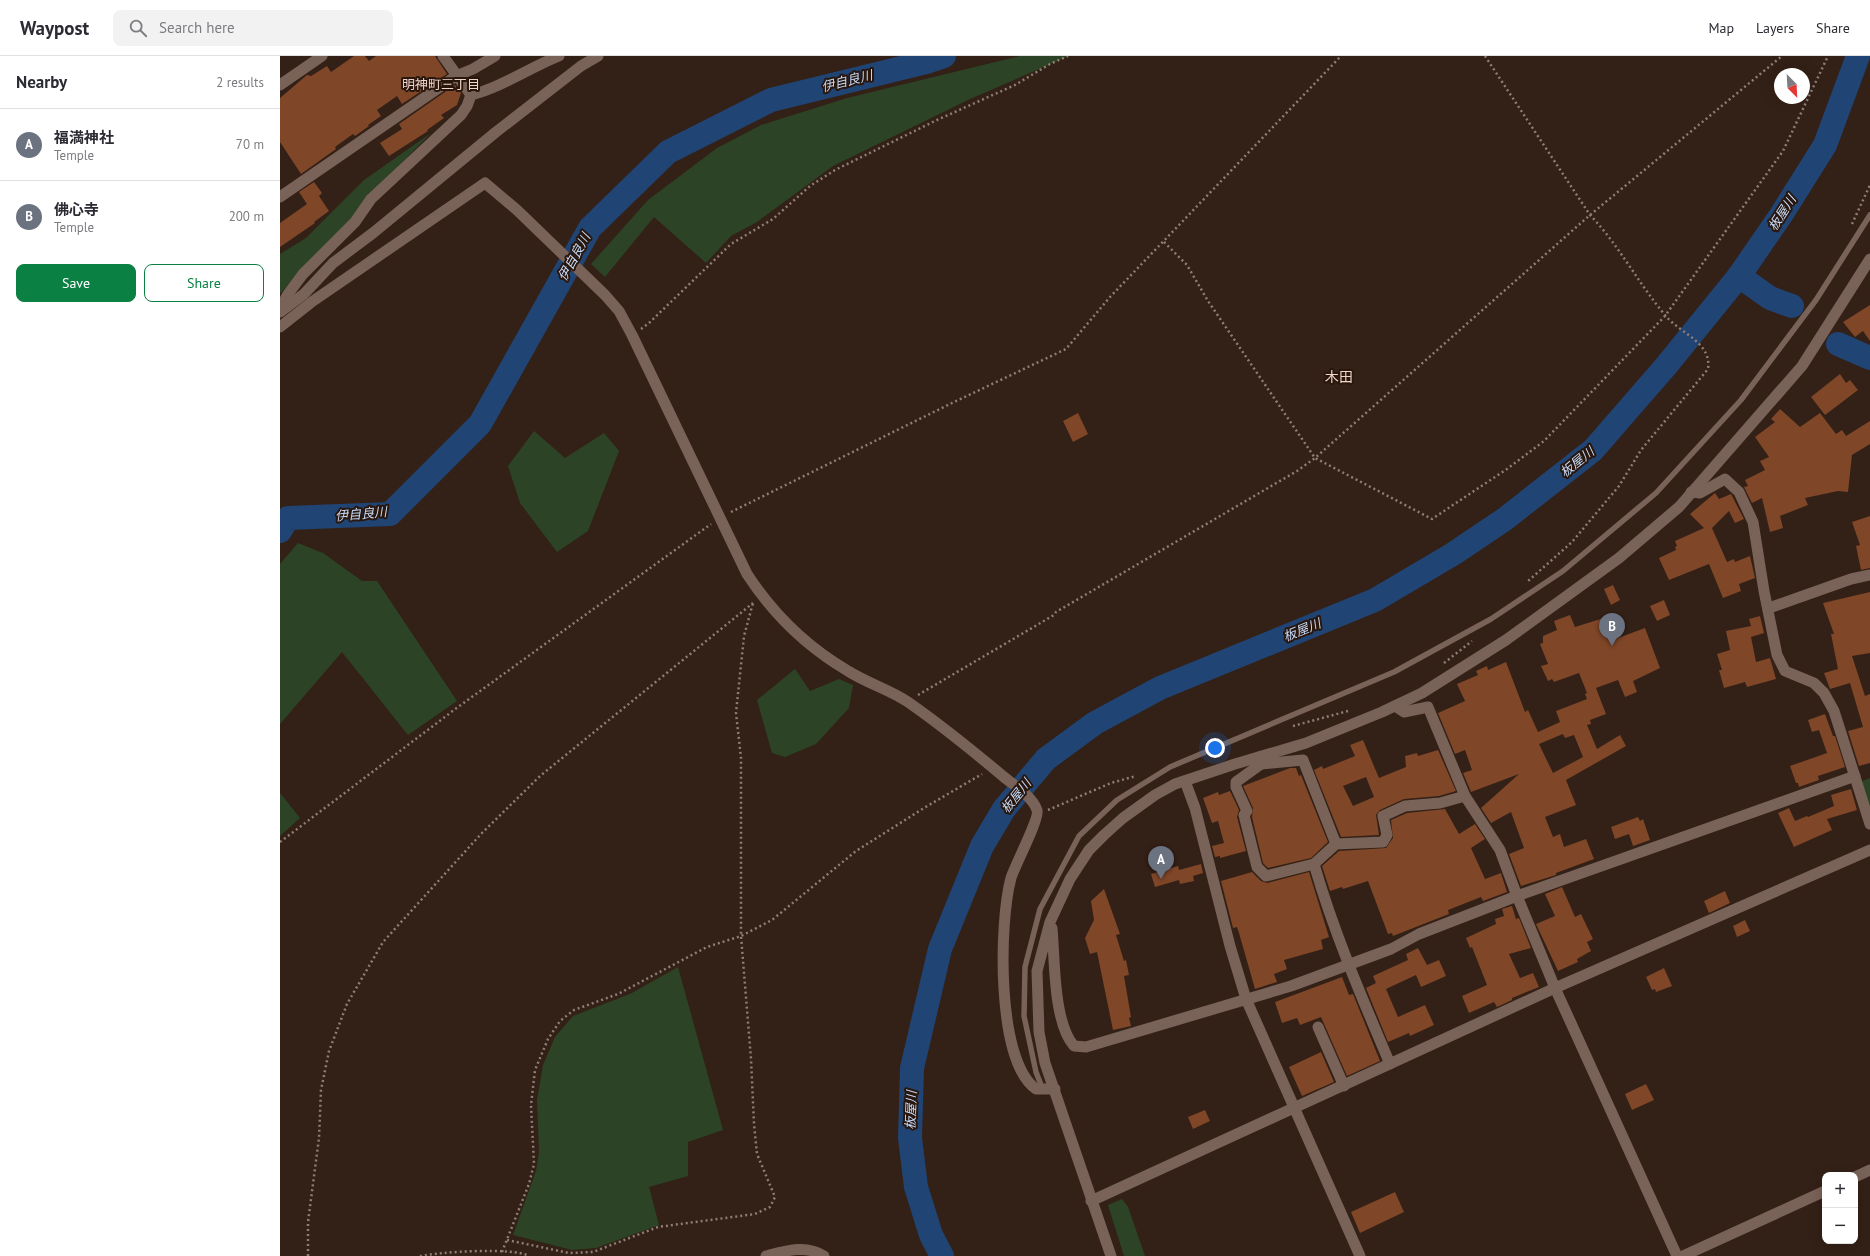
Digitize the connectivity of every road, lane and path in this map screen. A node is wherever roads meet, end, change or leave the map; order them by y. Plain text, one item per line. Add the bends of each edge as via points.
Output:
1 (322, 56) edge
2 (443, 56) edge
3 (495, 56) edge
4 (558, 56) edge
5 (598, 56) edge
6 (1068, 56) edge
7 (1340, 56) edge
8 (1486, 56) edge
9 (1782, 56) edge
10 (1828, 56) edge
11 (456, 76) junction
12 (280, 85) edge
13 (471, 95) junction
14 (280, 197) edge
15 (1590, 215) junction
16 (1870, 215) edge
17 (1164, 242) junction
18 (1870, 259) edge
19 (280, 308) edge
20 (280, 312) edge
21 (1665, 316) junction
22 (280, 327) edge
23 (632, 335) junction
24 (1315, 458) junction
25 (1691, 492) junction
26 (720, 518) junction
27 (1870, 575) edge
28 (1526, 584) dead end
29 (757, 600) junction
30 (1769, 608) junction
31 (1474, 639) dead end
32 (1441, 666) dead end
33 (907, 701) junction
34 (1395, 706) junction
35 (1351, 710) dead end
36 (1277, 723) junction
37 (1260, 761) junction
38 (994, 768) junction
39 (1140, 775) dead end
40 (1855, 776) junction
41 (1185, 781) junction
42 (1465, 796) junction
43 (1038, 817) junction
44 (1870, 824) edge
45 (280, 842) edge
46 (1336, 844) junction
47 (1870, 850) edge
48 (1314, 864) junction
49 (1517, 896) junction
50 (1050, 922) junction
51 (741, 936) junction
52 (1347, 965) junction
53 (1555, 988) junction
54 (1246, 999) junction
55 (1318, 1027) dead end
56 (1390, 1064) junction
57 (1344, 1086) junction
58 (1055, 1089) junction
59 (1043, 1090) junction
60 (1294, 1108) junction
61 (1870, 1170) edge
62 (1858, 1176) edge
63 (1822, 1192) edge
64 (1091, 1201) junction
65 (507, 1240) junction
66 (502, 1252) junction
67 (308, 1256) edge
68 (420, 1256) edge
69 (529, 1256) edge
70 (766, 1256) edge
71 (824, 1256) edge
72 (1111, 1256) edge
73 (1360, 1256) edge
74 (1677, 1256) edge
75 (1683, 1256) edge

1 - 12 street
2 - 11 street
3 - 11 street
4 - 13 street via 488,91
5 - 20 street via 581,66 496,132 373,234 333,262 304,294
6 - 23 path via 1015,85 835,170 810,186 773,219 731,244 649,323
7 - 17 path
8 - 15 path
9 - 15 path
10 - 21 path via 1783,151
11 - 13 street
11 - 14 street
13 - 19 street via 461,115 371,199 355,222 303,274
15 - 21 path via 1603,229
15 - 24 path
16 - 36 lane via 1816,300 1741,400 1656,493 1562,571 1491,619 1394,672
17 - 24 path via 1187,265 1208,301
17 - 26 path via 1110,297 1066,349
18 - 25 street via 1802,366
21 - 24 path via 1544,441 1432,519
21 - 28 path via 1705,349 1709,359 1708,369 1641,450 1619,486 1572,542
22 - 23 street via 313,301 484,183 517,210 605,295 619,311
23 - 26 street
24 - 33 path
25 - 30 street via 1700,493 1725,479 1739,492 1753,522
25 - 34 street via 1679,507 1633,547 1506,640 1422,693
26 - 29 street via 748,574
26 - 45 path via 458,707
27 - 30 street via 1851,579
29 - 33 street via 819,651 848,671
29 - 51 path via 744,636 736,713 741,758
29 - 67 path via 540,776 481,834 383,942 347,1004 329,1051 321,1090 319,1138 308,1222
30 - 40 street via 1777,656 1782,667 1785,671 1814,683 1824,693 1834,711
31 - 32 path
33 - 38 street
34 - 37 street
34 - 42 street via 1404,712 1428,707
35 - 36 path via 1296,726
36 - 59 lane via 1170,767 1117,800 1080,836 1040,909 1025,967 1024,1016 1036,1072
37 - 41 street
37 - 46 street via 1302,760
37 - 48 street via 1236,782 1247,811 1244,815 1257,867 1266,876
38 - 43 street via 1031,799
38 - 51 path via 856,851 772,920
39 - 43 path via 1111,783 1052,808
40 - 44 street
40 - 49 street
41 - 50 street via 1155,795 1123,818 1094,845 1070,880
41 - 54 street via 1195,808
42 - 46 street via 1440,803 1405,806 1383,816 1387,835 1383,842
42 - 49 street via 1500,850
43 - 59 street via 1011,879 1005,907 1003,953 1004,989 1010,1031 1019,1066 1030,1085
46 - 48 street
47 - 53 street
48 - 52 street
49 - 52 street via 1418,934 1391,949
49 - 53 street
50 - 54 street via 1055,990 1068,1038 1074,1046 1086,1047
50 - 58 street via 1037,971 1040,1032 1046,1063
51 - 65 path via 707,947 618,994 574,1010 560,1021 548,1039 535,1070 531,1105 534,1164
51 - 65 path via 757,1154 775,1197 770,1207 755,1214 658,1227 593,1252 569,1253
52 - 54 street via 1291,986
52 - 56 street
53 - 56 street
53 - 74 street
54 - 60 street
55 - 57 street
56 - 57 street
57 - 60 street
58 - 59 street
58 - 64 street
60 - 64 street
60 - 73 street
61 - 62 street
63 - 75 street
64 - 72 street
65 - 66 path
66 - 68 path via 437,1253
66 - 69 path
70 - 71 street via 796,1249

